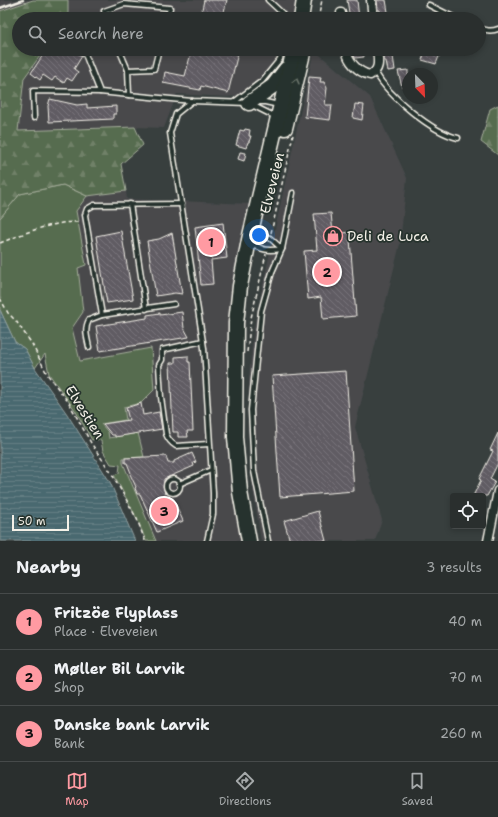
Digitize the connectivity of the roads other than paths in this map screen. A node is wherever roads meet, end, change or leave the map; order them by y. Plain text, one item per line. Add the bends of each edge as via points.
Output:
1 (268, 0) edge
2 (304, 0) edge
3 (314, 0) edge
4 (371, 0) edge
5 (429, 5) dead end
6 (104, 12) edge
7 (169, 12) edge
8 (281, 12) edge
9 (302, 12) edge
10 (312, 12) edge
11 (372, 12) edge
12 (442, 12) edge
13 (498, 29) edge
14 (486, 30) edge
15 (86, 56) edge
16 (123, 56) edge
17 (157, 56) edge
18 (281, 56) edge
19 (292, 56) edge
20 (302, 56) edge
21 (348, 56) edge
22 (377, 56) edge
23 (290, 64) junction
24 (128, 70) junction
25 (375, 72) junction
26 (100, 92) junction
27 (129, 95) junction
28 (192, 101) junction
29 (234, 103) junction
30 (249, 103) junction
31 (282, 113) junction
32 (34, 118) dead end
33 (458, 138) dead end
34 (293, 193) dead end
35 (130, 204) junction
36 (182, 204) junction
37 (255, 241) junction
38 (282, 249) junction
39 (174, 304) dead end
40 (146, 308) junction
41 (102, 315) junction
42 (203, 341) junction
43 (89, 347) dead end
44 (209, 444) junction
45 (211, 470) junction
46 (179, 484) dead end
47 (498, 492) edge
48 (207, 541) edge
49 (249, 541) edge
50 (268, 541) edge
51 (488, 541) edge

1 - 8 lane
2 - 9 highway
3 - 10 highway
4 - 11 street
5 - 12 lane
6 - 7 lane via 124,4 170,8
13 - 14 lane
15 - 26 lane
16 - 24 lane
17 - 24 lane via 154,69
18 - 29 lane via 262,81
19 - 23 highway, Elveveien
31 -> 20 highway, Elveveien
21 - 25 street via 357,68 368,74
22 - 25 street via 378,67
23 - 30 highway via 273,86
23 - 31 highway, Elveveien
24 - 27 lane
25 - 33 lane via 390,92 411,111 438,130
26 - 27 lane
26 - 32 lane via 33,91
27 - 28 lane
28 - 29 lane
28 - 36 lane via 176,114 170,133
29 - 30 lane
30 - 31 lane
30 - 31 lane via 265,102
31 - 37 highway, Elveveien
34 - 38 lane
35 - 36 lane
35 - 40 lane
35 - 41 lane via 94,205 87,209 85,215
36 - 42 lane
37 - 38 lane via 267,250
37 - 38 lane via 270,238
37 - 49 highway, Elveveien via 241,280 236,323 234,410 236,463
38 - 50 lane via 261,310 251,410 254,471
39 - 40 lane
40 - 41 lane
41 - 43 lane via 89,320 86,326
42 - 44 lane
42 - 44 lane via 162,350 159,365 168,439 176,446
44 - 45 lane
45 - 46 lane
45 - 48 lane via 212,514
47 - 51 street

